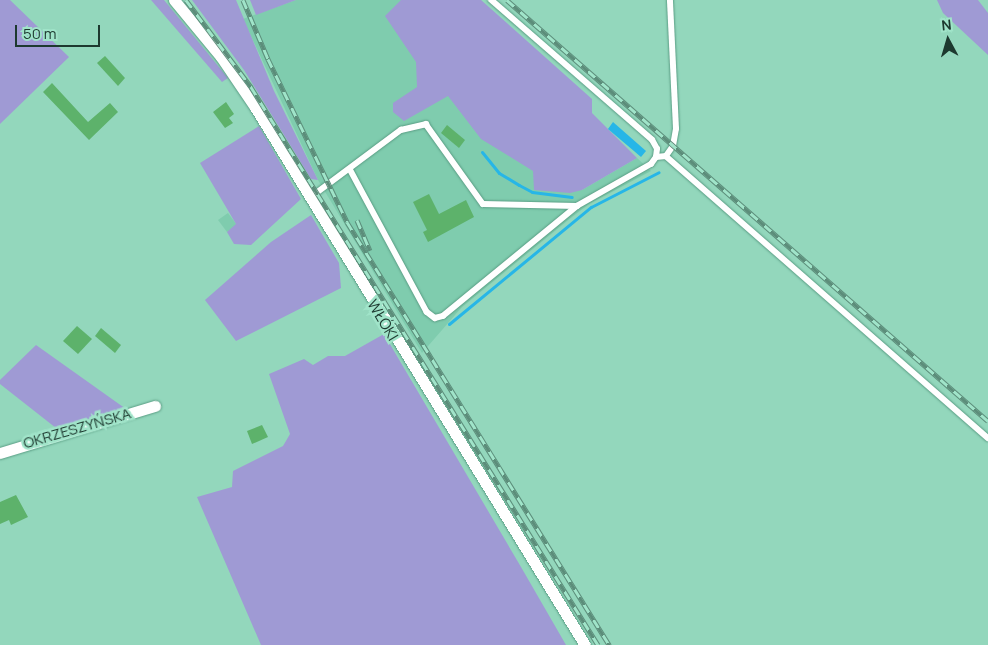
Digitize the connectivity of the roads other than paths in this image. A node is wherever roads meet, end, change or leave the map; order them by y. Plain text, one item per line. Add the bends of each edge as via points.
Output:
1 (174, 0) edge
2 (491, 0) edge
3 (670, 0) edge
4 (666, 156) junction
5 (656, 157) junction
6 (350, 169) junction
7 (310, 198) junction
8 (577, 206) junction
9 (155, 406) dead end
10 (988, 438) edge
11 (0, 453) edge
12 (585, 645) edge

1 - 7 street, WŁÓKI via 228,68
2 - 5 lane via 652,140
3 - 4 lane via 676,128 674,146
4 - 5 lane
4 - 10 lane
5 - 8 lane via 651,164
6 - 7 lane via 315,190
6 - 8 lane via 401,130 426,124 483,204
6 - 8 lane via 427,312 435,318 443,316
7 - 12 street, WŁÓKI
9 - 11 street, OKRZESZYŃSKA

